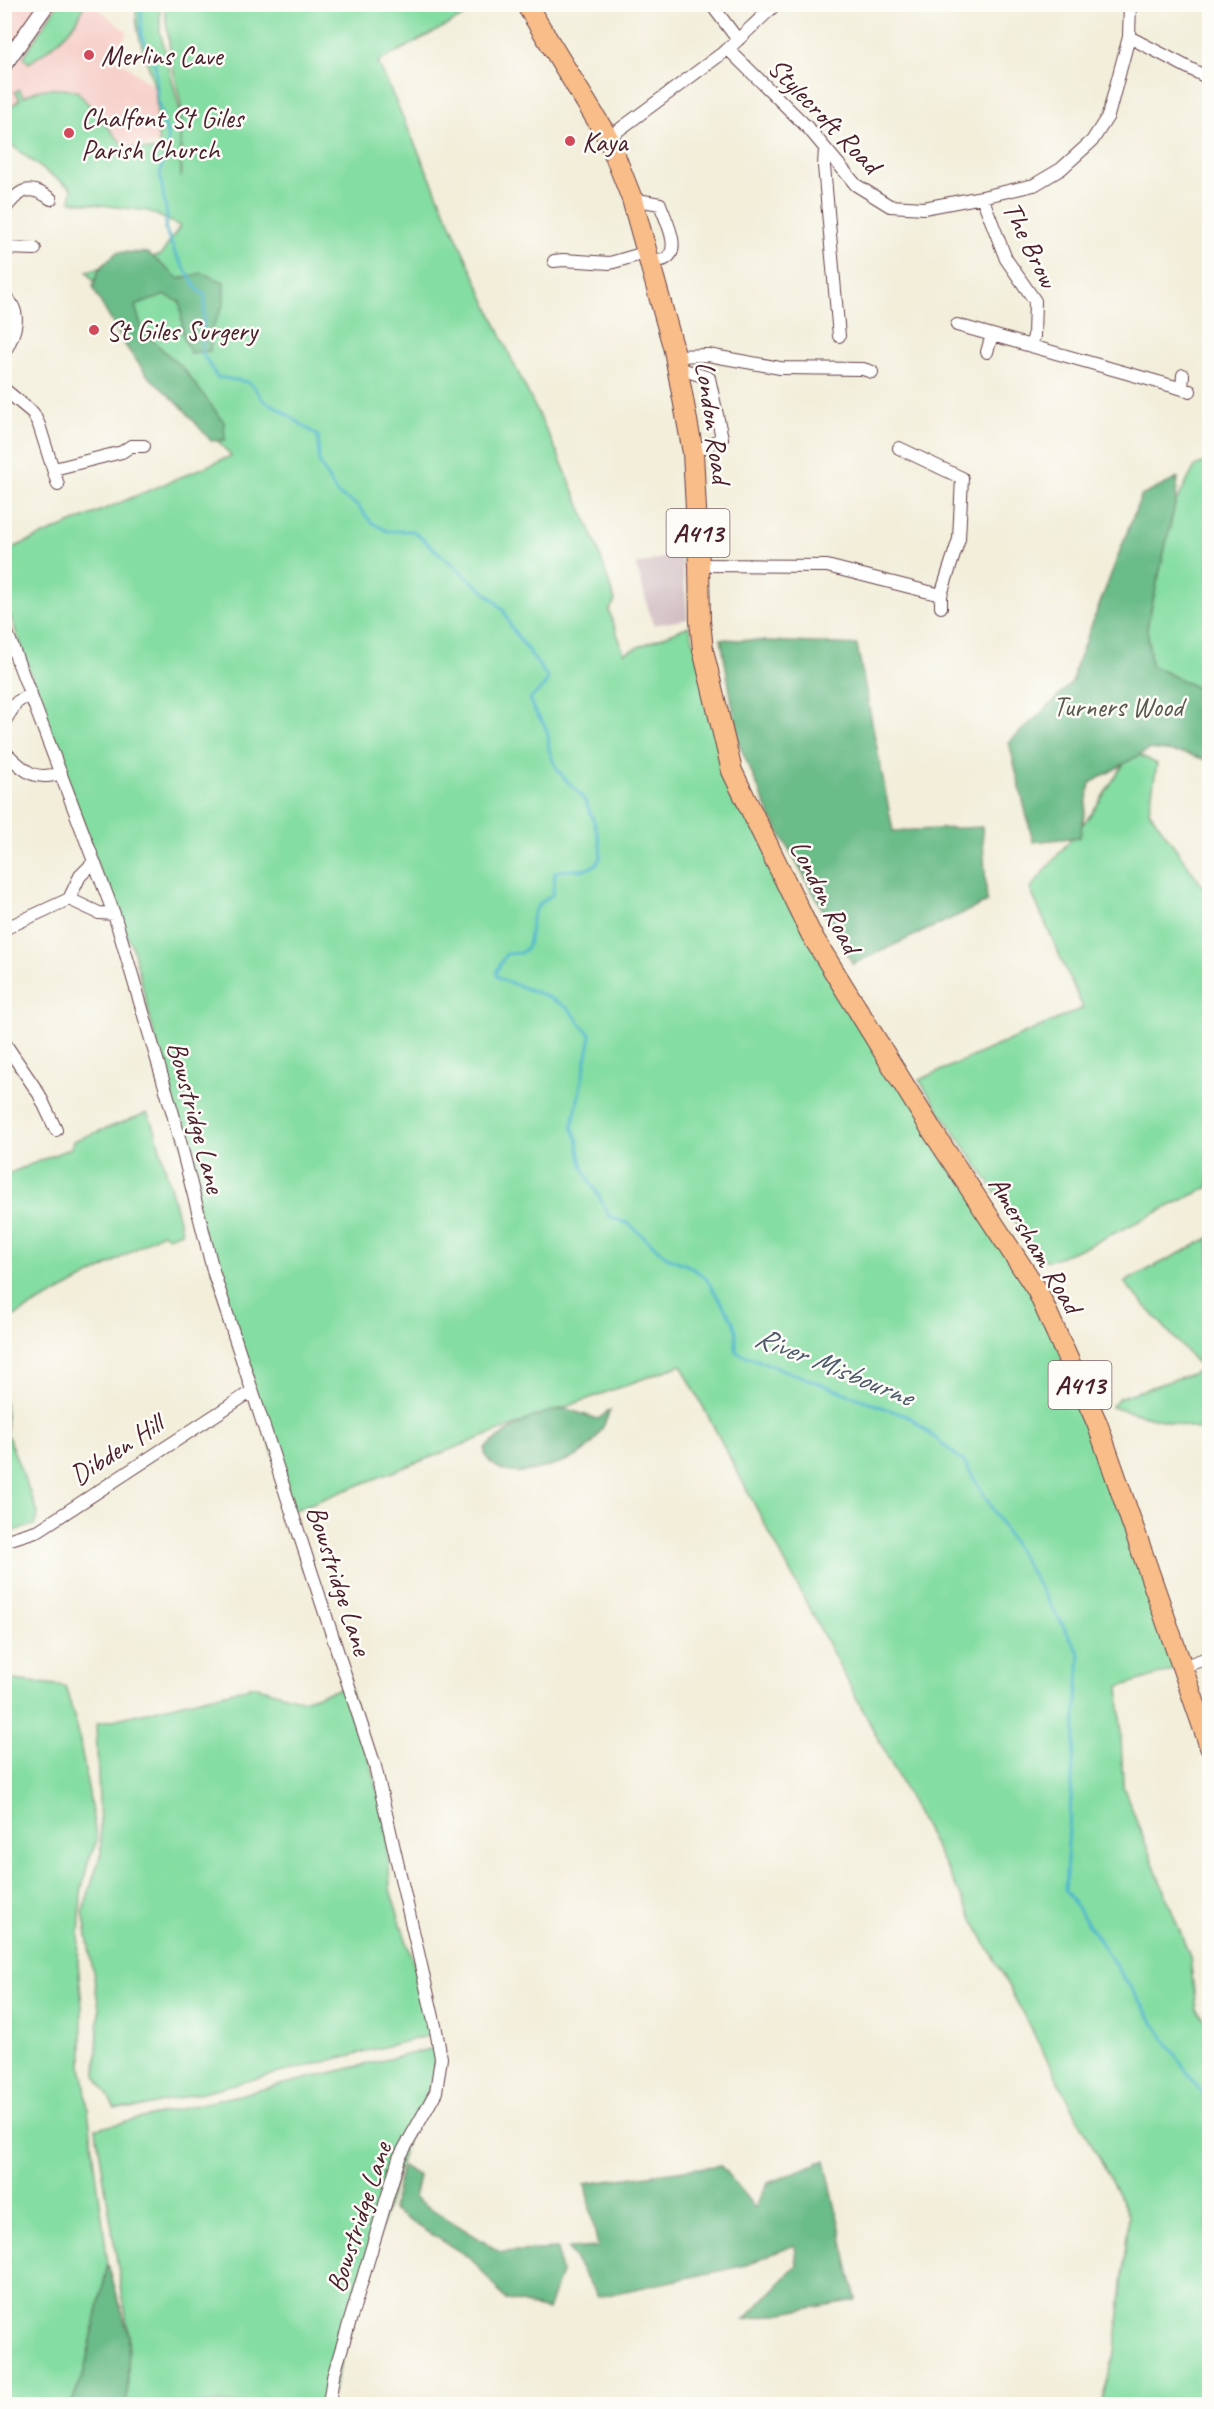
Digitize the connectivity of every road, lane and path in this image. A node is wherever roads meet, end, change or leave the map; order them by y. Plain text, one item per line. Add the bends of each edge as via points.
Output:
1 (47, 4) edge
2 (526, 4) edge
3 (711, 4) edge
4 (776, 4) edge
5 (1130, 4) edge
6 (1129, 37) junction
7 (738, 40) junction
8 (728, 49) junction
9 (4, 66) edge
10 (1209, 80) edge
11 (608, 138) junction
12 (825, 148) junction
13 (982, 197) junction
14 (51, 199) dead end
15 (632, 200) junction
16 (4, 210) edge
17 (4, 248) edge
18 (35, 249) dead end
19 (649, 257) junction
20 (554, 261) dead end
21 (4, 296) edge
22 (957, 325) dead end
23 (992, 335) junction
24 (839, 336) dead end
25 (1031, 346) junction
26 (987, 352) dead end
27 (4, 353) edge
28 (677, 362) junction
29 (872, 372) dead end
30 (1183, 375) dead end
31 (4, 389) edge
32 (144, 446) dead end
33 (899, 448) dead end
34 (693, 453) junction
35 (54, 469) junction
36 (58, 485) dead end
37 (699, 564) junction
38 (4, 625) edge
39 (31, 694) junction
40 (4, 722) edge
41 (4, 750) edge
42 (61, 773) junction
43 (93, 863) junction
44 (69, 899) junction
45 (114, 914) junction
46 (4, 929) edge
47 (4, 1042) edge
48 (884, 1055) joint
49 (56, 1130) dead end
50 (252, 1391) junction
51 (4, 1541) edge
52 (1209, 1657) edge
53 (1182, 1667) junction
54 (1209, 1747) edge
55 (329, 2404) edge

1 - 9 street
2 - 11 highway, London Road / A413
3 - 7 street
4 - 7 street
5 - 6 street, Stylecroft Road
6 - 10 street
6 - 13 street, Stylecroft Road via 1108,116 1092,141 1061,169 1034,185
7 - 8 street
8 - 11 street
8 - 12 street, Stylecroft Road
11 - 15 highway, London Road / A413
12 - 13 street, Stylecroft Road via 856,185 890,206 924,208
12 - 24 street
13 - 25 street, The Brow via 1006,258 1035,301 1035,336
14 - 16 street via 27,190 16,194
15 - 19 highway, London Road / A413
15 - 19 street via 660,204 673,243 666,258
17 - 18 street
19 - 20 street via 610,263
19 - 28 highway, London Road / A413
21 - 27 street via 12,302 16,322
22 - 23 street
23 - 25 street
23 - 26 street
25 - 30 street via 1186,390
28 - 29 street via 708,355 780,368
28 - 34 highway, London Road / A413
28 - 34 street via 709,378 722,438
31 - 35 street via 33,413
32 - 35 street via 131,446 122,452
33 - 37 street via 962,478 959,539 941,601 827,566
34 - 37 highway, London Road / A413
35 - 36 street
37 - 48 highway, London Road / A413 via 703,651 732,771 811,934
38 - 39 street, Bowstridge Lane
39 - 40 street via 17,702
39 - 42 street, Bowstridge Lane
41 - 42 street via 26,772 45,778
42 - 43 street, Bowstridge Lane
43 - 44 street via 80,876
43 - 45 street, Bowstridge Lane
44 - 45 street via 99,913
44 - 46 street
45 - 50 street, Bowstridge Lane via 173,1114 214,1274
47 - 49 street via 39,1094
48 - 53 highway, Amersham Road / A413 via 1037,1290 1097,1423
50 - 51 street, Dibden Hill via 39,1530
50 - 55 street, Bowstridge Lane via 375,1766 441,2058 436,2092 399,2158 333,2377
52 - 53 street
53 - 54 highway, Amersham Road / A413

